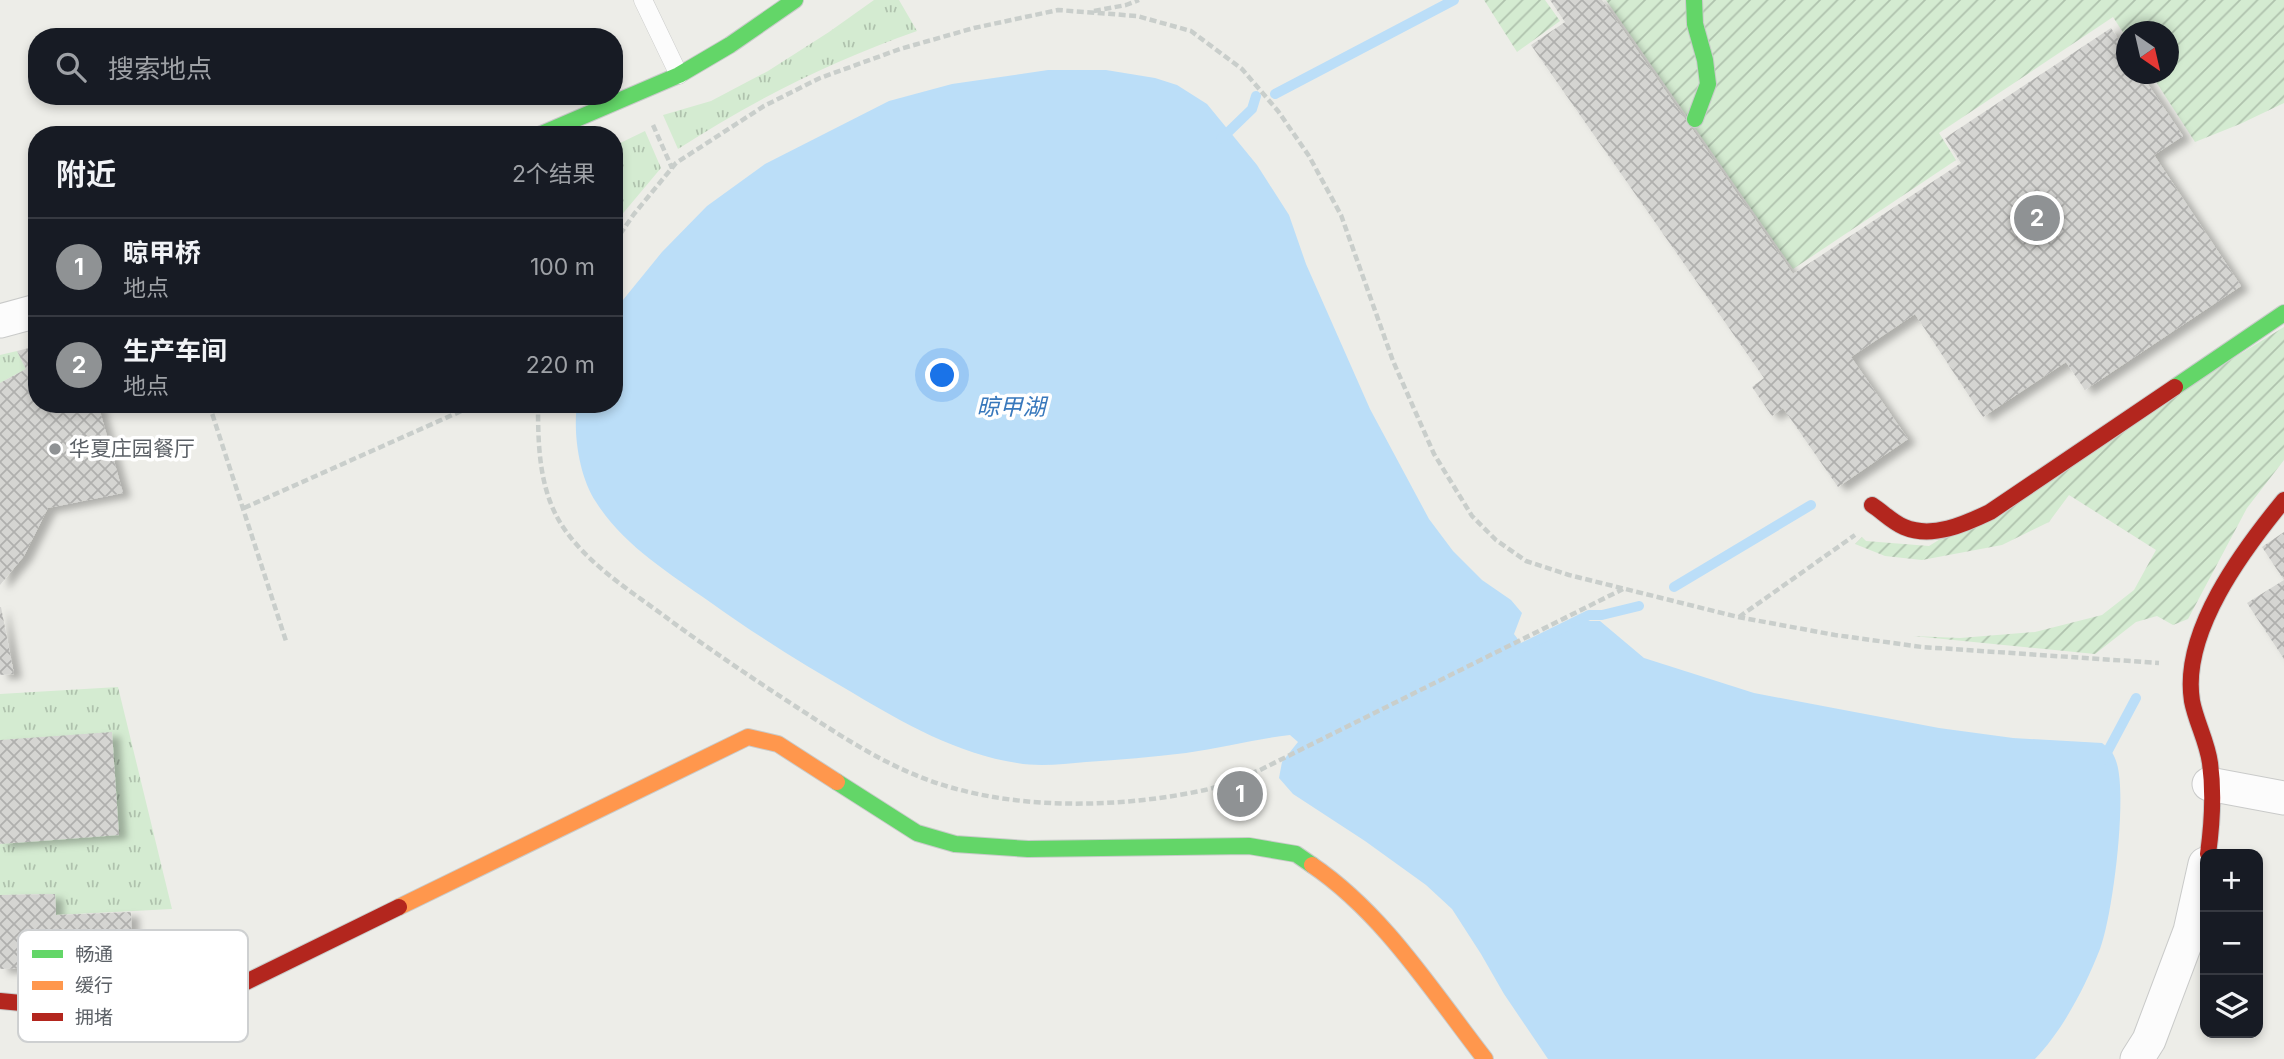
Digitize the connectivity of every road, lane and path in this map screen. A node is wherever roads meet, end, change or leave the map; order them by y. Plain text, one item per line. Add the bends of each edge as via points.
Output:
1 (643, 0) edge
2 (795, 0) edge
3 (1139, 0) edge
4 (1694, 0) edge
5 (1087, 12) junction
6 (679, 75) junction
7 (638, 94) junction
8 (623, 100) edge
9 (611, 105) edge
10 (1695, 119) dead end
11 (560, 126) edge
12 (673, 168) junction
13 (623, 230) edge
14 (28, 313) edge
15 (2284, 313) edge
16 (0, 321) edge
17 (212, 413) edge
18 (457, 413) edge
19 (538, 413) edge
20 (2284, 500) edge
21 (244, 508) junction
22 (1879, 509) joint
23 (1624, 589) junction
24 (1738, 617) junction
25 (286, 641) dead end
26 (2191, 665) junction
27 (2210, 785) junction
28 (2284, 798) edge
29 (2208, 849) edge
30 (2200, 886) edge
31 (248, 982) edge
32 (0, 1001) edge
33 (18, 1003) edge
34 (1485, 1059) edge
35 (2137, 1059) edge

1 - 6 lane
2 - 6 street
3 - 5 path
4 - 10 street via 1708,84
5 - 12 path via 1058,10 974,28 831,74 764,106
5 - 23 path via 1137,16 1191,31 1242,69 1309,156 1340,215 1398,373 1434,454 1472,516 1526,561
6 - 7 street
7 - 8 street
7 - 12 path
9 - 11 street
12 - 13 path
14 - 16 street
15 - 22 street via 1990,513 1944,530 1908,529
17 - 21 path
18 - 21 path
19 - 23 path via 546,493 562,526 579,548 623,586 856,746 898,768 953,788 1002,797 1049,803 1139,800 1208,789 1260,770
20 - 26 street via 2255,534 2225,583
21 - 25 path
22 - 24 path
23 - 24 path
24 - 26 path via 1922,647
26 - 27 street via 2192,698 2210,764
27 - 28 street
27 - 29 street
30 - 35 street via 2190,931 2149,1040
31 - 34 street via 748,737 778,744 917,833 955,844 1028,849 1249,846 1296,854 1328,876 1380,924
32 - 33 street

